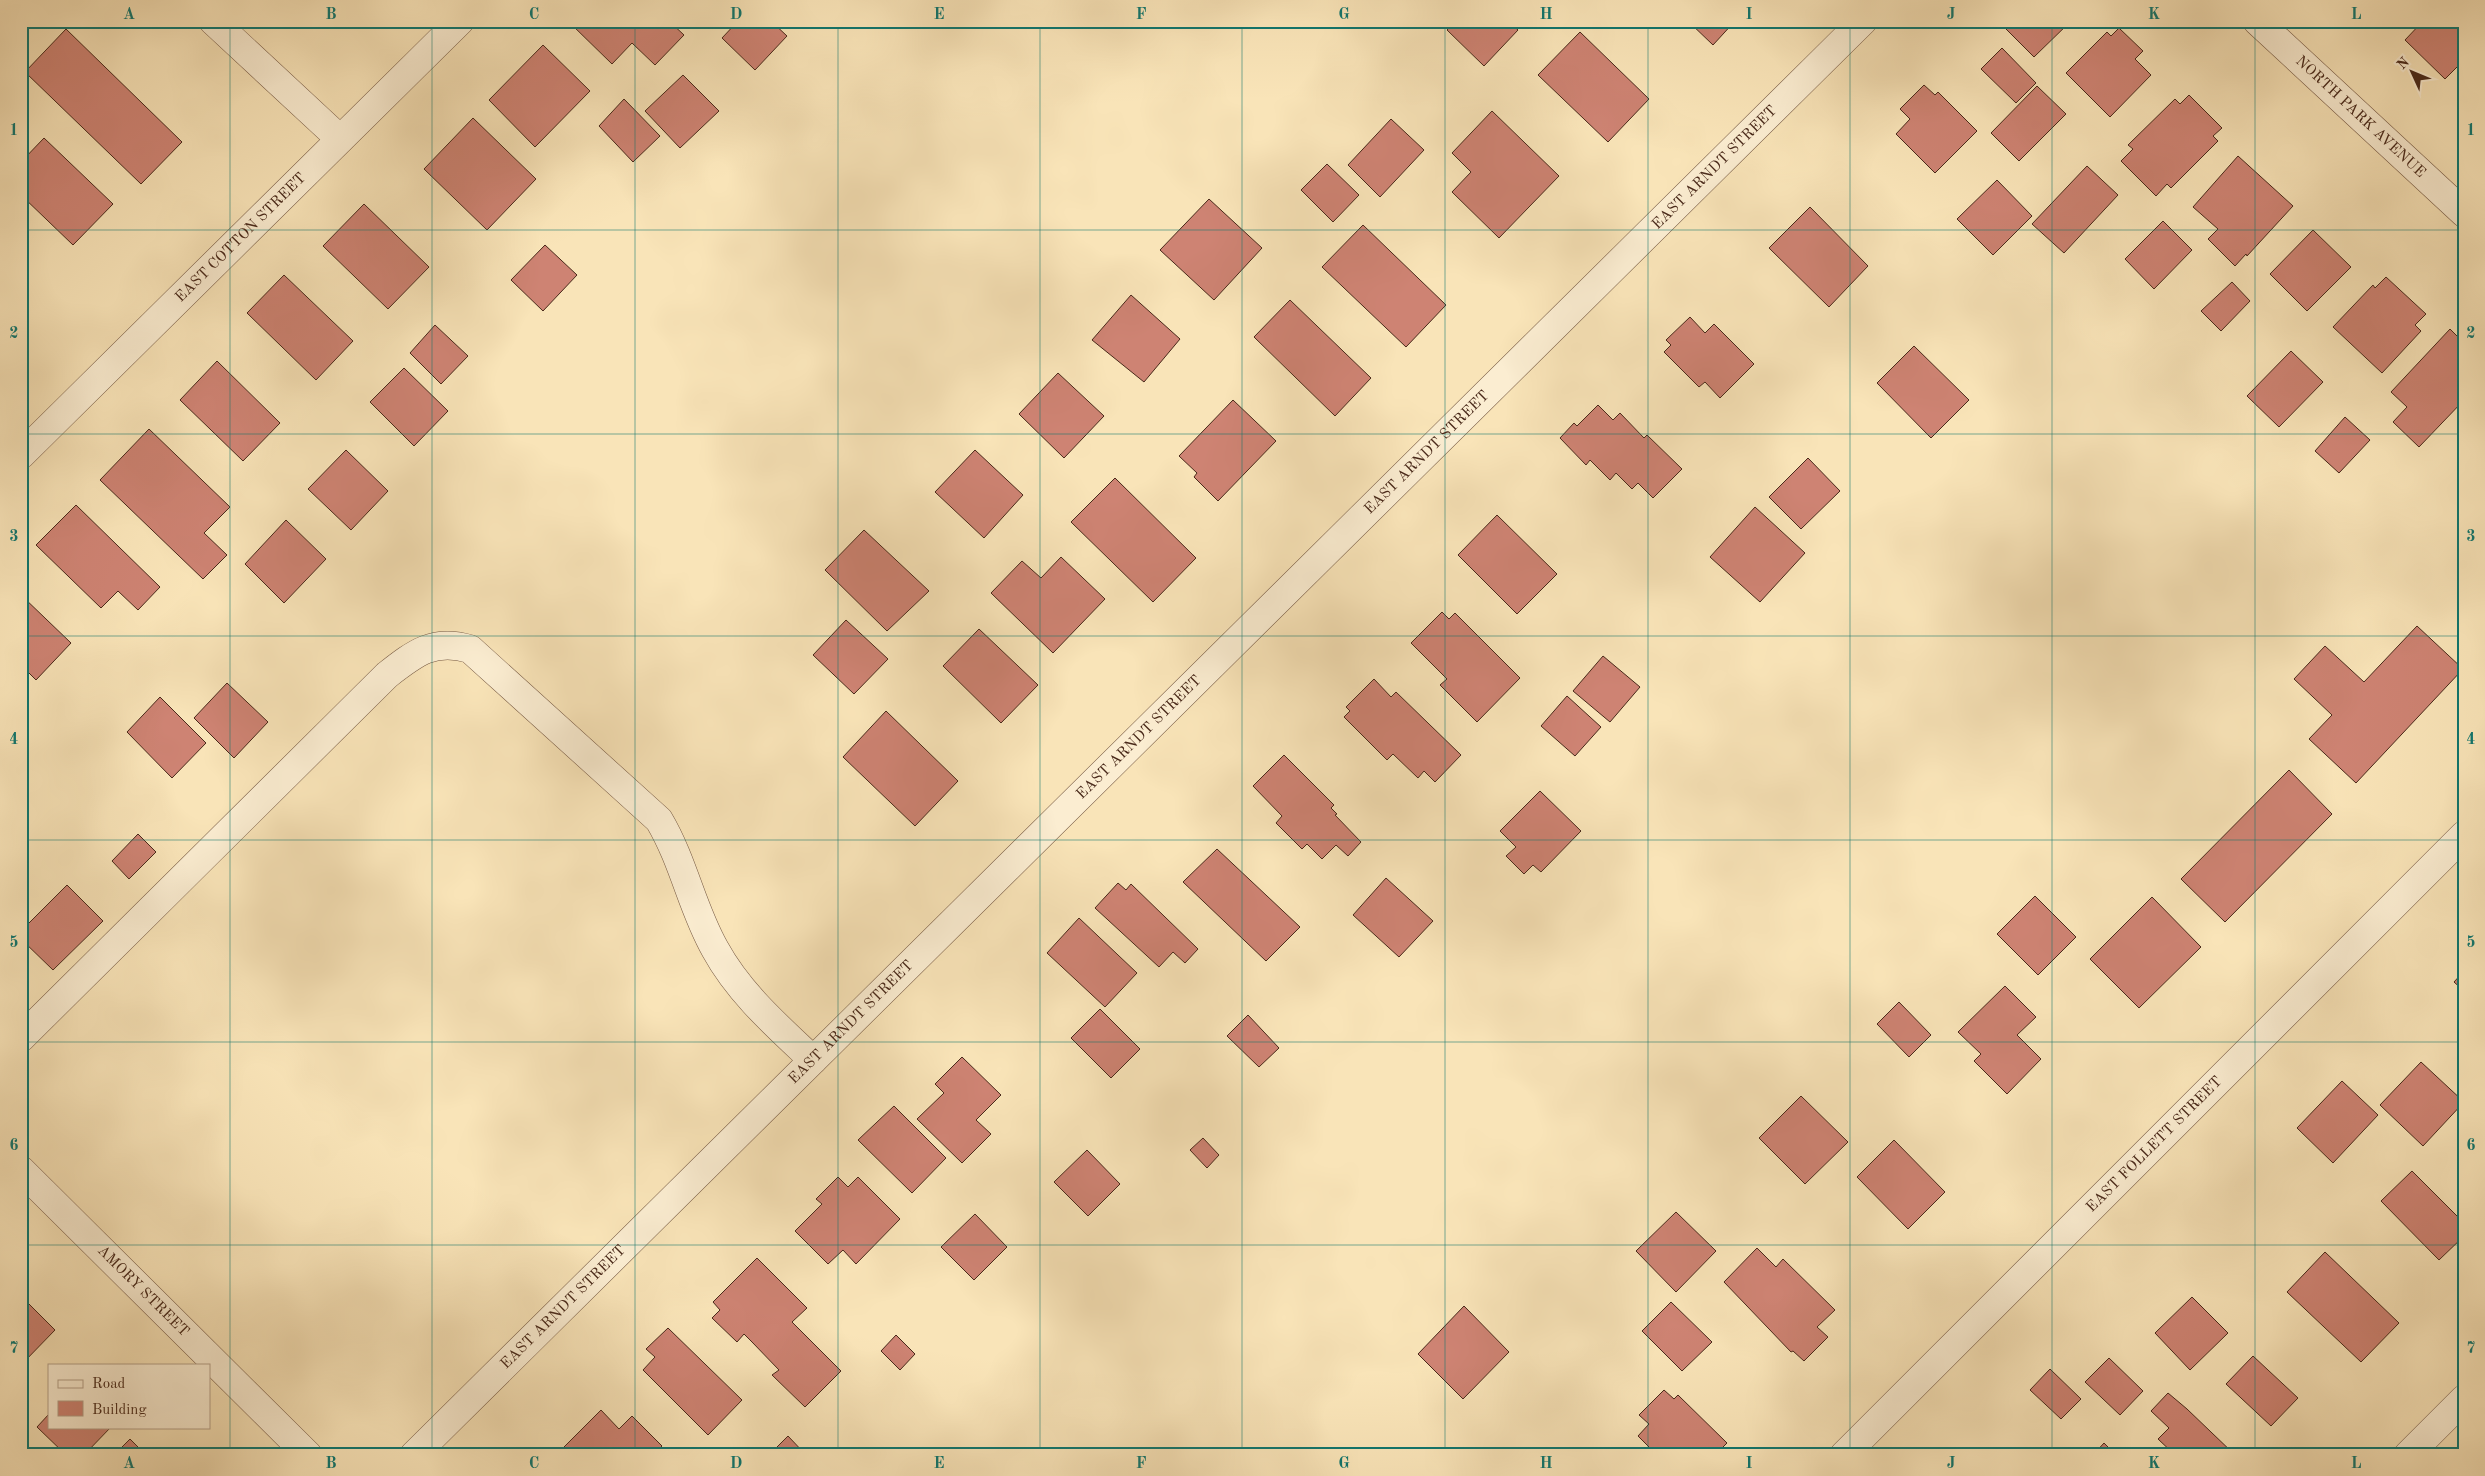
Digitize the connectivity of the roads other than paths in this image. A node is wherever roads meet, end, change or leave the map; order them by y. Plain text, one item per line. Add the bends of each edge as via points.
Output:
1 (213, 21) edge
2 (460, 21) edge
3 (1863, 21) edge
4 (2257, 21) edge
5 (340, 139) junction
6 (2464, 213) edge
7 (21, 455) edge
8 (2464, 835) edge
9 (21, 1038) edge
10 (813, 1060) junction
11 (21, 1170) edge
12 (2464, 1399) edge
13 (308, 1455) edge
14 (414, 1455) edge
15 (1844, 1455) edge
16 (2408, 1455) edge

1 - 5 street
2 - 5 street, EAST COTTON STREET
3 - 10 street, EAST ARNDT STREET
4 - 6 street, NORTH PARK AVENUE
5 - 7 street, EAST COTTON STREET
8 - 15 street, EAST FOLLETT STREET
9 - 10 street via 387,675 420,651 456,644 470,649 659,820 674,846 714,948 729,974
10 - 14 street, EAST ARNDT STREET
11 - 13 street, AMORY STREET
12 - 16 street

